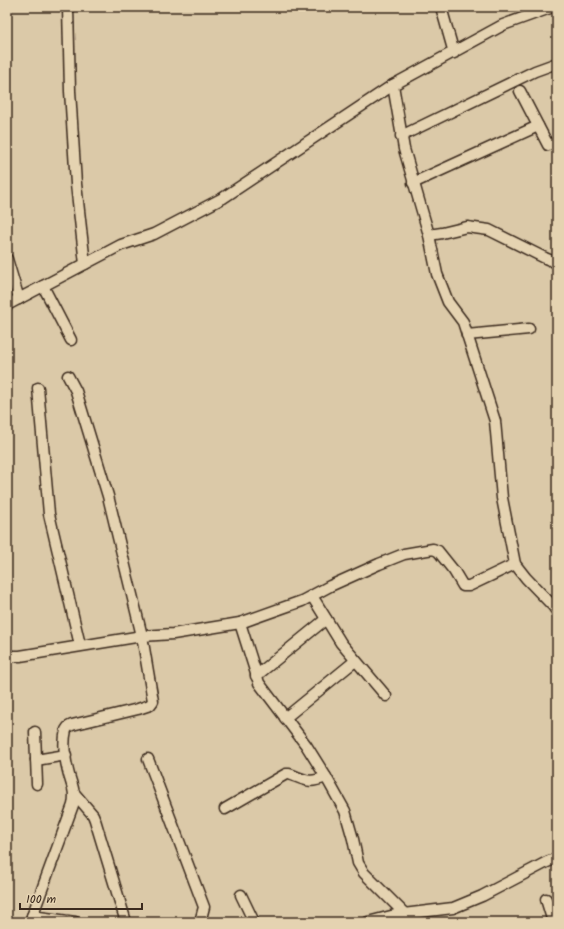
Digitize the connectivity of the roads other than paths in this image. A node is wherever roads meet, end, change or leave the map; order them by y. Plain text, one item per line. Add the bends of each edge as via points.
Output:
1 (68, 7) edge
2 (442, 7) edge
3 (553, 7) edge
4 (454, 53) junction
5 (557, 63) edge
6 (393, 85) junction
7 (520, 92) dead end
8 (538, 126) junction
9 (401, 136) junction
10 (557, 142) edge
11 (413, 183) junction
12 (429, 235) junction
13 (7, 259) edge
14 (557, 263) edge
15 (84, 264) junction
16 (43, 286) junction
17 (19, 299) junction
18 (7, 305) edge
19 (529, 330) dead end
20 (467, 335) junction
21 (71, 340) dead end
22 (68, 376) dead end
23 (38, 388) dead end
24 (515, 564) junction
25 (312, 596) junction
26 (557, 612) edge
27 (326, 618) junction
28 (240, 623) junction
29 (142, 636) junction
30 (80, 645) junction
31 (7, 656) edge
32 (355, 661) junction
33 (256, 676) junction
34 (386, 696) dead end
35 (285, 718) junction
36 (35, 732) dead end
37 (66, 755) junction
38 (148, 759) dead end
39 (36, 760) junction
40 (326, 777) junction
41 (37, 784) dead end
42 (75, 794) junction
43 (225, 809) dead end
44 (557, 858) edge
45 (241, 895) dead end
46 (546, 899) dead end
47 (405, 914) junction
48 (31, 919) edge
49 (75, 922) edge
50 (126, 922) edge
51 (200, 922) edge
52 (254, 922) edge
53 (368, 922) edge
54 (413, 922) edge
55 (552, 922) edge

1 - 15 street via 70,91
2 - 4 street
3 - 4 street via 503,25
4 - 6 street
5 - 9 street via 535,70
6 - 9 street
6 - 15 street via 223,198 154,234 121,245
7 - 8 street
8 - 10 street via 548,145
8 - 11 street
9 - 11 street
11 - 12 street
12 - 14 street via 467,227 489,230
12 - 20 street via 437,274 448,302 463,322
13 - 17 street
15 - 16 street
16 - 17 street
16 - 21 street
17 - 18 street
19 - 20 street
20 - 24 street via 495,421 502,498
22 - 29 street via 76,391 108,496
23 - 30 street via 49,514
24 - 25 street via 469,586 463,586 438,551 423,550 379,564
24 - 26 street
25 - 27 street
25 - 28 street
27 - 32 street via 341,644
27 - 33 street
28 - 29 street via 173,634
28 - 33 street
29 - 30 street
29 - 37 street via 152,704 138,710 68,726 65,733
30 - 31 street
32 - 34 street
32 - 35 street
33 - 35 street
35 - 40 street via 306,744
36 - 39 street
37 - 39 street
37 - 42 street
38 - 51 street via 204,907
39 - 41 street
40 - 43 street via 315,782 286,774
40 - 47 street via 345,812 358,862 364,873
42 - 48 street via 74,805
42 - 50 street via 95,820
44 - 47 street via 453,908
45 - 52 street
46 - 55 street
47 - 53 street
47 - 54 street
48 - 49 street

